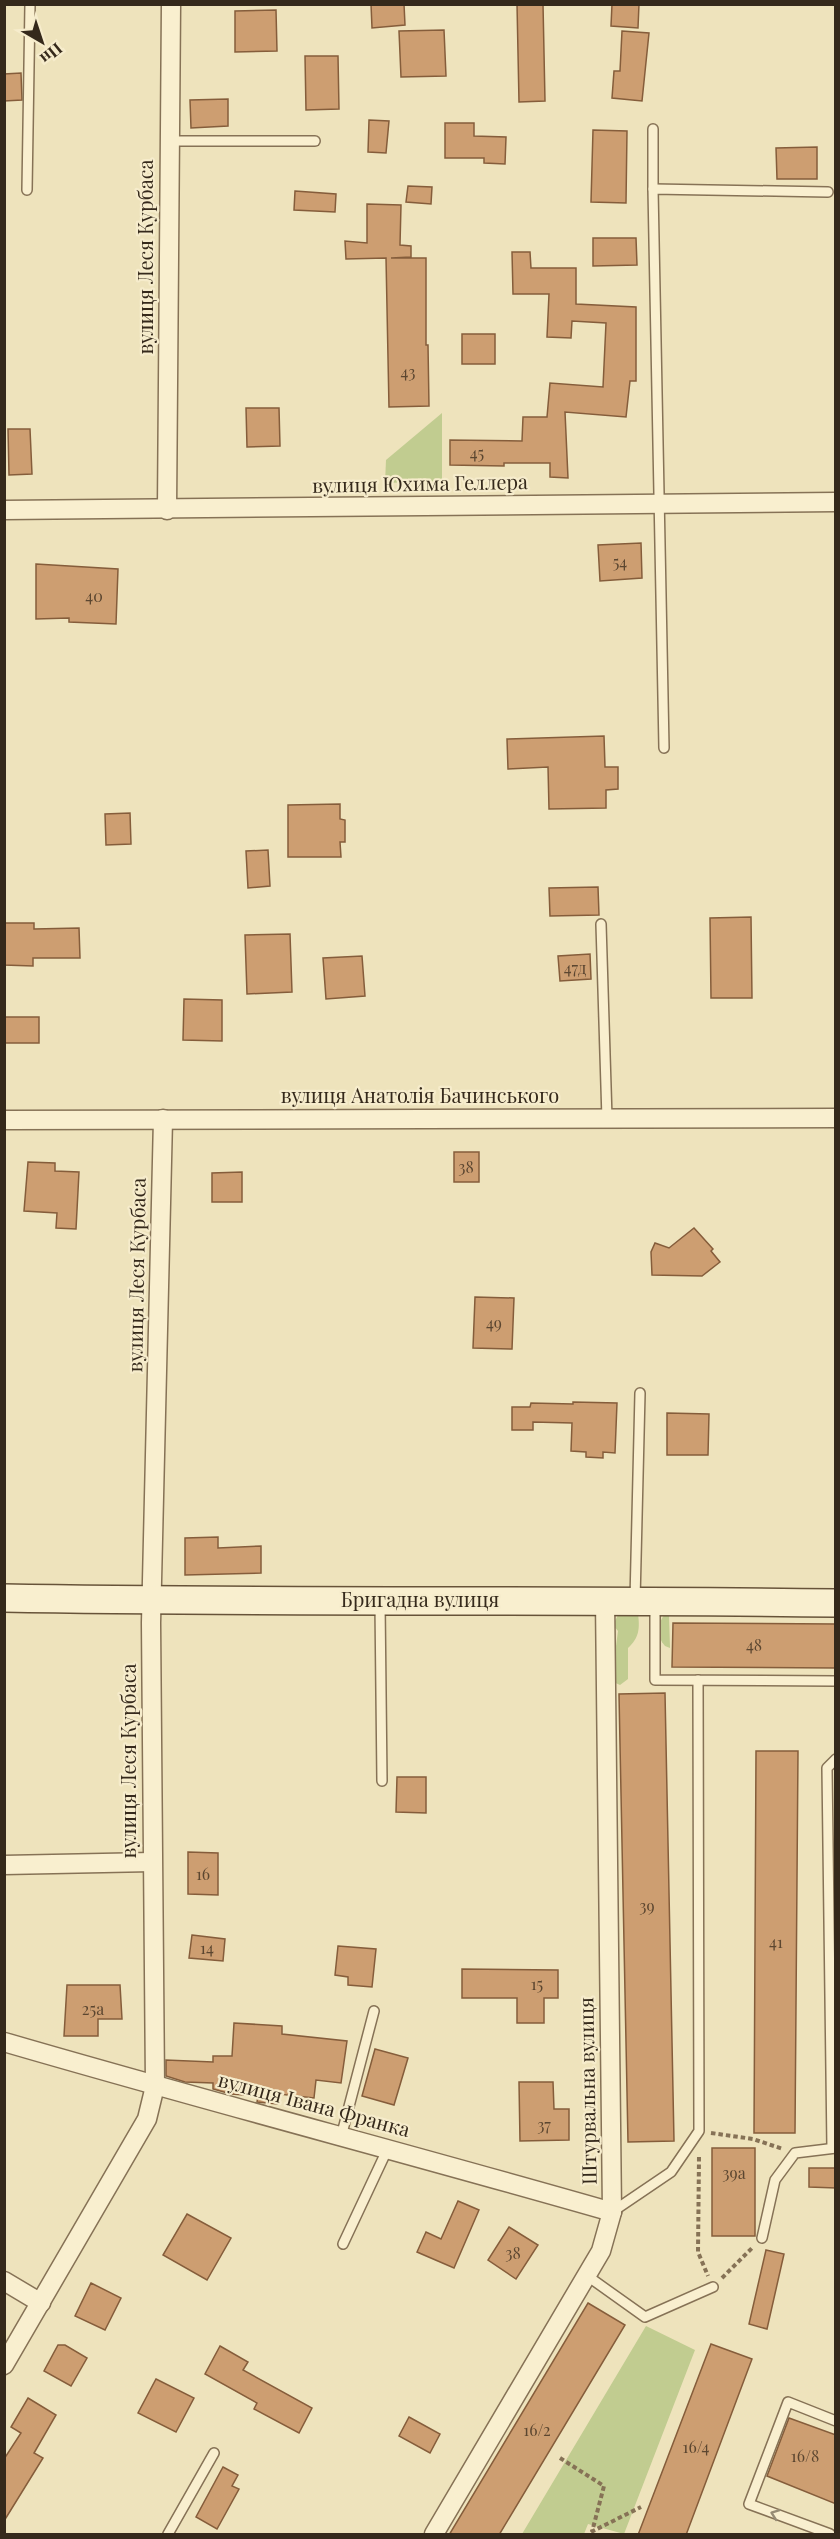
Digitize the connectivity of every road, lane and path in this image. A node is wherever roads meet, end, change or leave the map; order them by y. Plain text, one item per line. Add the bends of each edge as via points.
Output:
1 (30, 4) edge
2 (171, 4) edge
3 (653, 129) dead end
4 (170, 141) junction
5 (315, 141) dead end
6 (653, 189) junction
7 (27, 190) dead end
8 (828, 192) dead end
9 (660, 502) junction
10 (836, 502) edge
11 (4, 510) edge
12 (167, 510) junction
13 (664, 748) dead end
14 (602, 924) dead end
15 (836, 1118) edge
16 (163, 1119) junction
17 (607, 1119) junction
18 (4, 1120) edge
19 (640, 1393) dead end
20 (4, 1598) edge
21 (380, 1600) junction
22 (605, 1600) junction
23 (645, 1600) junction
24 (152, 1601) junction
25 (836, 1603) edge
26 (698, 1680) junction
27 (836, 1681) edge
28 (836, 1760) edge
29 (382, 1781) dead end
30 (152, 1863) junction
31 (4, 1865) edge
32 (374, 2011) dead end
33 (4, 2042) edge
34 (155, 2086) junction
35 (699, 2131) junction
36 (341, 2137) junction
37 (387, 2148) junction
38 (834, 2148) edge
39 (795, 2153) junction
40 (612, 2212) junction
41 (762, 2238) joint
42 (343, 2244) dead end
43 (586, 2275) junction
44 (4, 2281) edge
45 (713, 2287) junction
46 (41, 2303) junction
47 (4, 2365) edge
48 (836, 2421) edge
49 (214, 2453) dead end
50 (560, 2458) dead end
51 (641, 2506) dead end
52 (591, 2533) edge
53 (168, 2535) edge
54 (434, 2535) edge
55 (830, 2535) edge

1 - 7 lane
2 - 4 street, вулиця Леся Курбаса
3 - 6 lane
4 - 5 lane
4 - 12 street, вулиця Леся Курбаса
6 - 8 lane
6 - 9 lane
9 - 10 street, вулиця Юхима Геллера
9 - 12 street, вулиця Юхима Геллера
9 - 13 lane
11 - 12 street, вулиця Юхима Геллера
14 - 17 lane
15 - 17 street, вулиця Анатолія Бачинського
16 - 17 street, вулиця Анатолія Бачинського
16 - 18 street, вулиця Анатолія Бачинського
16 - 24 street, вулиця Леся Курбаса
19 - 23 lane
20 - 24 street, Бригадна вулиця
21 - 22 street, Бригадна вулиця
21 - 24 street, Бригадна вулиця
21 - 29 lane
22 - 23 street, Бригадна вулиця
22 - 40 street, Штурвальна вулиця
23 - 25 street, Бригадна вулиця
23 - 26 lane via 655,1680
24 - 30 street, вулиця Леся Курбаса
26 - 27 lane
26 - 35 lane
28 - 38 lane via 827,1768
30 - 31 street
30 - 34 street, вулиця Леся Курбаса
32 - 36 lane
33 - 34 street, вулиця Івана Франка
34 - 36 street, вулиця Івана Франка
34 - 46 street, вулиця Леся Курбаса via 147,2119
35 - 39 path via 753,2139
35 - 40 lane via 671,2172
35 - 45 path via 698,2252
36 - 37 street, вулиця Івана Франка
37 - 40 street, вулиця Івана Франка
37 - 42 lane
38 - 39 lane
39 - 41 lane via 775,2180
40 - 43 street, Штурвальна вулиця via 601,2251
41 - 45 path
43 - 45 lane via 645,2317
43 - 54 street, Штурвальна вулиця
44 - 46 street
46 - 47 street, вулиця Леся Курбаса
55 -> 48 lane via 749,2504 788,2402
49 - 53 lane
50 - 52 path via 604,2486
51 - 52 path

